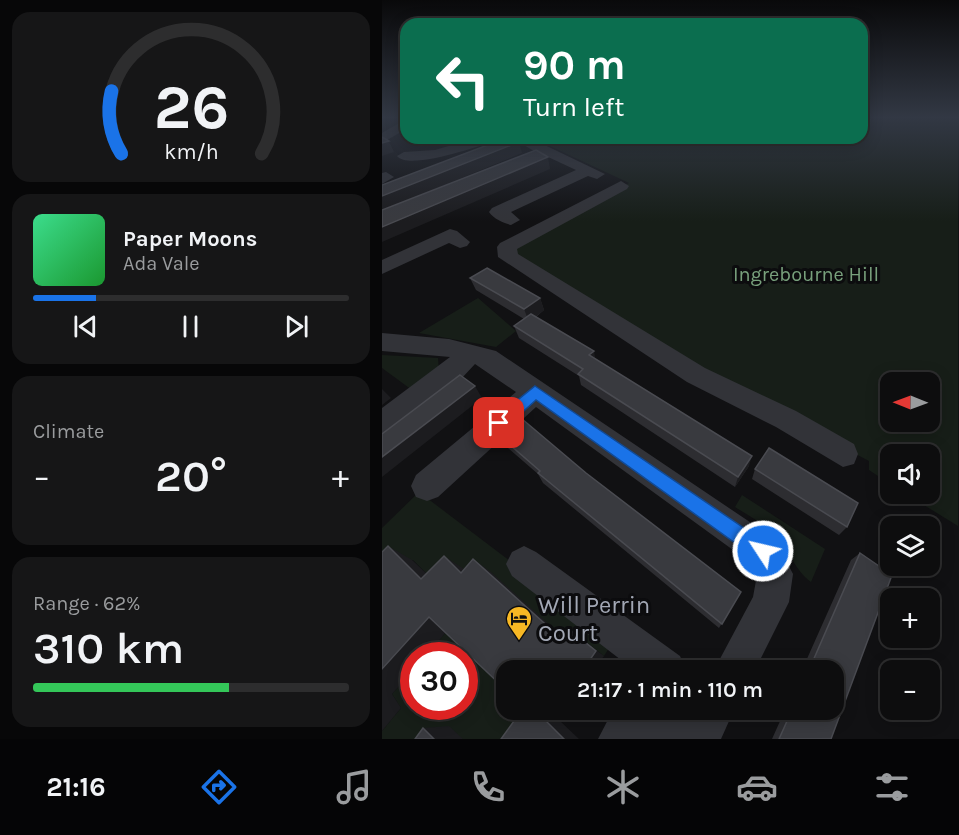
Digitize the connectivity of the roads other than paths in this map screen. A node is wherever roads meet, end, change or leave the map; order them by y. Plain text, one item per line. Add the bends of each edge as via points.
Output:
1 (441, 152) edge
2 (542, 152) edge
3 (549, 152) edge
4 (404, 156) dead end
5 (588, 170) junction
6 (498, 171) edge
7 (511, 220) dead end
8 (460, 242) dead end
9 (382, 268) edge
10 (382, 342) edge
11 (471, 352) junction
12 (535, 392) junction
13 (382, 424) edge
14 (843, 453) dead end
15 (427, 486) dead end
16 (524, 564) dead end
17 (653, 660) edge
18 (739, 660) edge
19 (632, 720) edge
20 (649, 720) edge
21 (707, 720) edge
22 (620, 739) edge
23 (669, 739) edge
24 (697, 739) edge

1 - 4 street
2 - 6 street
3 - 5 street
5 - 7 street via 498,212
5 - 14 street via 621,186 507,248 508,257 697,375 786,419
8 - 9 street via 450,236
10 - 11 street
11 - 12 street via 487,358
11 - 13 street via 452,372
12 - 15 street
12 - 18 street via 763,551 775,574 770,602
16 - 17 street
19 - 22 street
20 - 23 street
21 - 24 street

